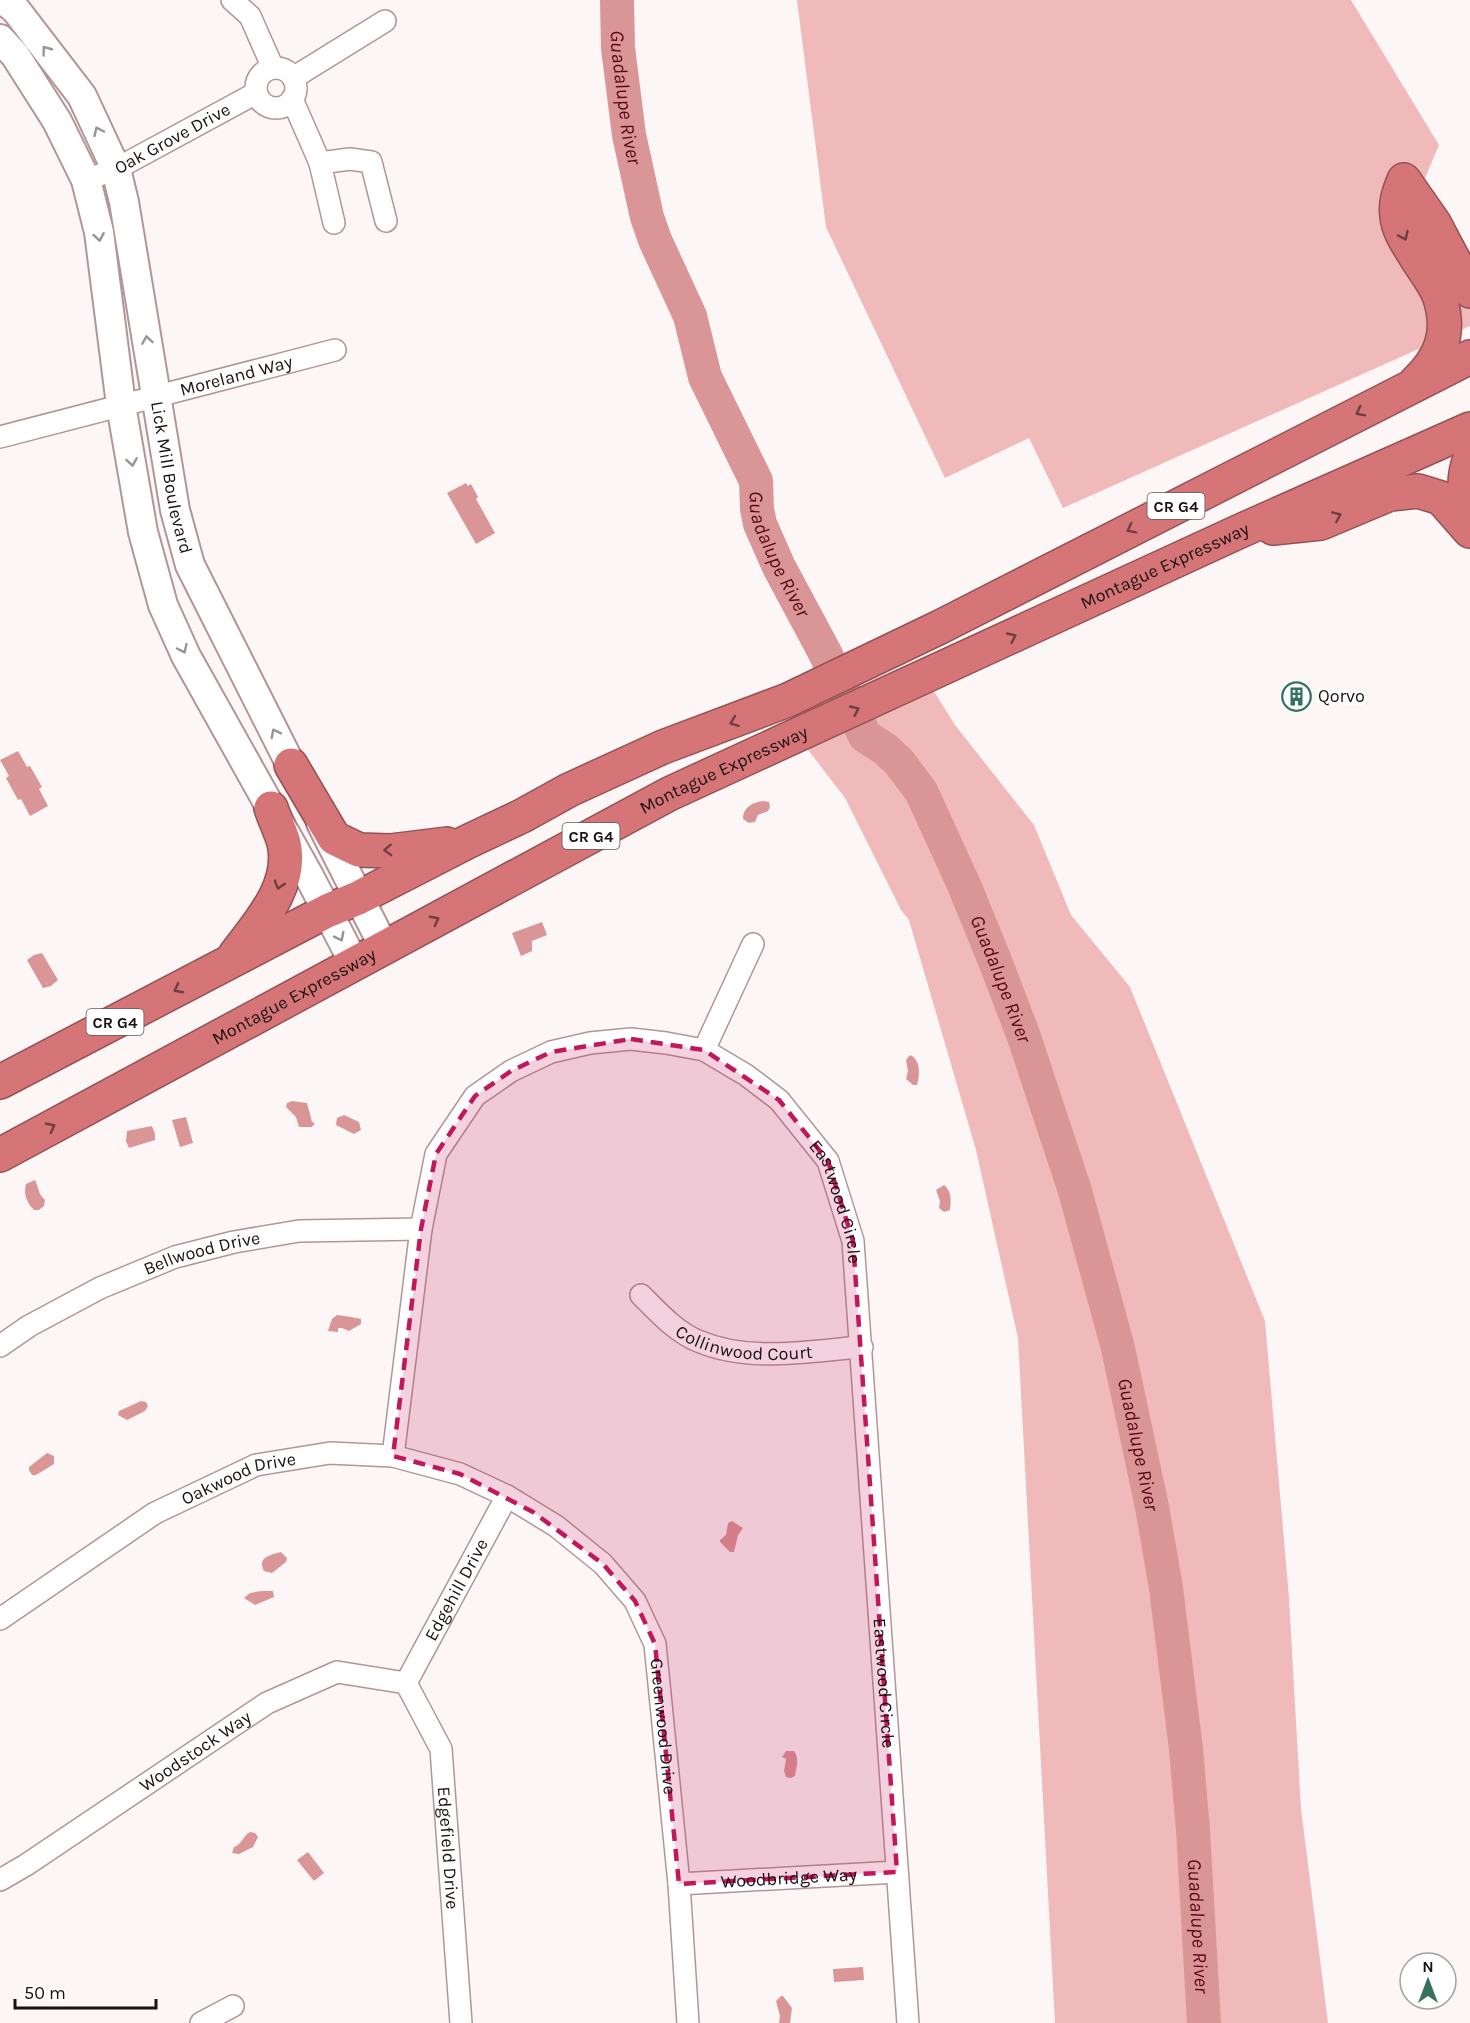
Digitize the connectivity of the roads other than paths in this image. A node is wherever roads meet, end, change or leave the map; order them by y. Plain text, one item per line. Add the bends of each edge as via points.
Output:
1 (4, 0) edge
2 (232, 0) edge
3 (385, 21) dead end
4 (0, 39) edge
5 (273, 68) junction
6 (293, 78) junction
7 (256, 93) junction
8 (292, 99) junction
9 (320, 163) junction
10 (116, 169) junction
11 (86, 180) junction
12 (386, 221) dead end
13 (334, 223) dead end
14 (1470, 291) edge
15 (335, 350) dead end
16 (1470, 357) edge
17 (1412, 385) junction
18 (156, 398) junction
19 (122, 405) junction
20 (1470, 429) edge
21 (0, 437) edge
22 (1470, 459) edge
23 (1470, 525) edge
24 (1470, 531) edge
25 (1238, 532) junction
26 (291, 765) junction
27 (271, 808) junction
28 (467, 842) junction
29 (358, 898) junction
30 (327, 911) junction
31 (753, 944) dead end
32 (384, 947) junction
33 (230, 962) junction
34 (354, 963) junction
35 (704, 1050) junction
36 (0, 1082) edge
37 (0, 1155) edge
38 (421, 1229) junction
39 (641, 1295) dead end
40 (0, 1346) edge
41 (862, 1347) junction
42 (393, 1456) junction
43 (507, 1496) junction
44 (0, 1619) edge
45 (406, 1683) junction
46 (897, 1872) junction
47 (0, 1880) edge
48 (679, 1884) junction
49 (233, 2006) dead end
50 (201, 2023) edge
51 (461, 2023) edge
52 (688, 2023) edge
53 (908, 2023) edge

10 -> 1 main road, Lick Mill Boulevard via 82,96 16,10
2 - 5 street via 250,16
3 - 6 street
4 - 11 main road, Lick Mill Boulevard via 15,55 51,113
5 - 6 street via 284,70
5 - 7 street via 261,74
6 - 8 street via 296,88
7 - 8 street via 269,107 282,107
7 - 10 street, Oak Grove Drive
8 - 9 street
9 - 12 street via 350,159 370,162
9 - 13 street
10 - 11 street, Oak Grove Drive
18 -> 10 main road, Lick Mill Boulevard
11 -> 19 main road, Lick Mill Boulevard via 99,232
14 -> 17 highway via 1434,223 1404,180 1396,216 1440,297 1445,328 1431,368
15 - 18 street, Moreland Way
16 - 17 highway, Montague Expressway / CR G4
17 -> 28 highway, Montague Expressway / CR G4 via 940,627 788,700 663,747
18 - 19 street, Moreland Way
26 -> 18 main road, Lick Mill Boulevard via 190,565 175,510
19 - 21 street, Moreland Way
19 -> 27 main road, Lick Mill Boulevard via 143,532 163,605 186,656
20 - 25 highway, Montague Expressway / CR G4
22 - 23 highway via 1465,498
25 -> 24 highway via 1321,523 1389,494 1418,491 1441,498
32 -> 25 highway, Montague Expressway / CR G4 via 669,794
28 -> 26 highway via 390,851 359,850 334,838
26 - 29 main road, Lick Mill Boulevard
27 - 30 main road, Lick Mill Boulevard
27 -> 33 highway via 284,843 280,884 271,907
28 - 29 highway, Montague Expressway / CR G4
29 - 30 highway, Montague Expressway / CR G4
29 - 32 main road, Lick Mill Boulevard
30 - 33 highway, Montague Expressway / CR G4
30 -> 34 main road, Lick Mill Boulevard
31 - 35 street
32 - 34 highway, Montague Expressway / CR G4
33 -> 36 highway, Montague Expressway / CR G4
37 -> 34 highway, Montague Expressway / CR G4
35 - 38 street, Eastwood Circle via 632,1040 590,1043 551,1052 511,1071 475,1096 436,1154
35 - 41 street, Eastwood Circle via 779,1100 828,1161 853,1241
38 - 40 street, Bellwood Drive via 299,1231 175,1257 100,1288
38 - 42 street, Eastwood Circle
39 - 41 street, Collinwood Court via 665,1319 697,1340 728,1350 759,1354
41 - 46 street, Eastwood Circle
42 - 43 street, Oakwood Drive via 460,1474
42 - 44 street, Oakwood Drive via 330,1453 256,1465 155,1513
43 - 45 street, Edgehill Drive
43 - 48 street, Greenwood Drive via 556,1526 603,1564 635,1601 656,1644
45 - 47 street, Woodstock Way via 337,1672 267,1703
45 - 51 street, Edgefield Drive via 441,1749
46 - 48 street, Woodbridge Way
46 - 53 street, Eastwood Circle
48 - 52 street, Greenwood Drive
49 - 50 street

